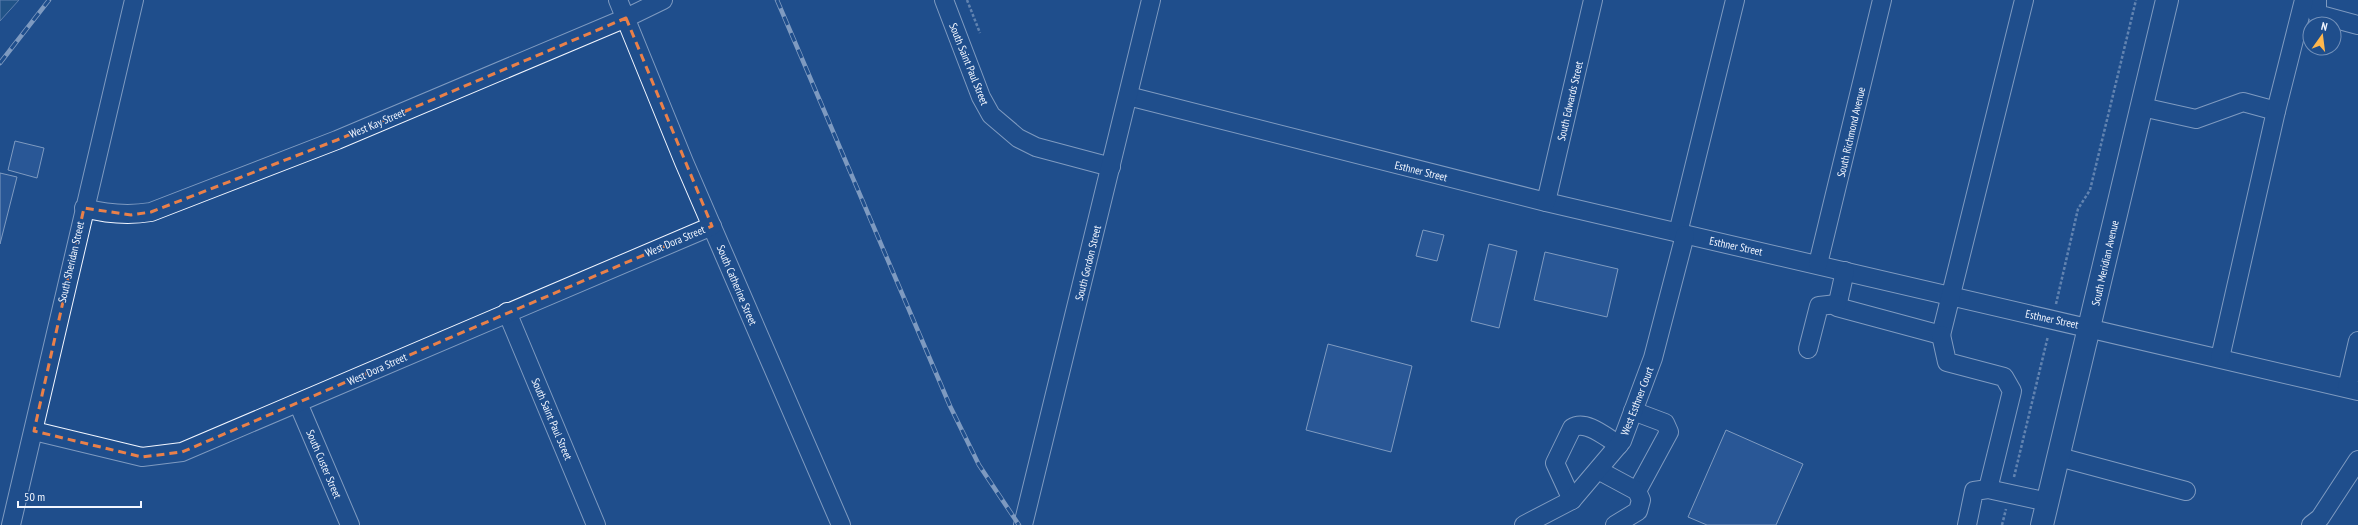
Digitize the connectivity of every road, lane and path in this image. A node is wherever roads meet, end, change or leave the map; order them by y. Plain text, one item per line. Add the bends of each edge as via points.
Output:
1 (134, 0) edge
2 (618, 0) edge
3 (663, 0) edge
4 (944, 0) edge
5 (967, 0) edge
6 (1151, 0) edge
7 (1593, 0) edge
8 (1734, 0) edge
9 (1882, 0) edge
10 (2024, 0) edge
11 (2136, 0) edge
12 (2167, 0) edge
13 (2304, 0) edge
14 (2317, 0) edge
15 (626, 18) junction
16 (2358, 25) edge
17 (980, 33) dead end
18 (1128, 96) junction
19 (2142, 107) junction
20 (2276, 111) junction
21 (1111, 167) junction
22 (1546, 202) junction
23 (84, 208) junction
24 (712, 226) junction
25 (1681, 234) junction
26 (1818, 264) junction
27 (1845, 271) junction
28 (1951, 296) junction
29 (1837, 304) junction
30 (507, 312) junction
31 (2052, 319) junction
32 (2090, 327) junction
33 (1942, 335) junction
34 (2358, 340) edge
35 (1808, 349) dead end
36 (2220, 358) junction
37 (2352, 390) edge
38 (298, 403) junction
39 (1633, 411) junction
40 (34, 431) junction
41 (1618, 445) junction
42 (2059, 457) junction
43 (2358, 460) edge
44 (1598, 470) junction
45 (1988, 489) junction
46 (1637, 491) junction
47 (2186, 491) dead end
48 (2010, 494) junction
49 (1572, 500) junction
50 (2048, 502) junction
51 (1529, 524) edge
52 (11, 525) edge
53 (350, 525) edge
54 (596, 525) edge
55 (841, 525) edge
56 (1023, 525) edge
57 (1615, 525) edge
58 (1967, 525) edge
59 (2002, 525) edge
60 (2042, 525) edge
61 (2311, 525) edge

1 - 23 street, South Sheridan Street
2 - 15 street, South Catherine Street
3 - 15 street, West Kay Street
4 - 21 street, South Saint Paul Street via 981,97 991,115 1018,138 1036,147
5 - 17 path
6 - 18 street, South Gordon Street
7 - 22 street, South Edwards Street
8 - 25 street, West Esthner Court
9 - 26 street, South Richmond Avenue
10 - 28 street
11 - 31 path via 2090,190 2078,209
12 - 19 main road, South Meridian Avenue
13 - 20 street
14 - 16 street via 2317,14
15 - 23 street, West Kay Street via 337,140 151,212 131,216 107,214
15 - 24 street, South Catherine Street
18 - 21 street, South Gordon Street
18 - 22 street, Esthner Street
19 - 20 street via 2196,119 2243,102
19 - 32 main road, South Meridian Avenue
20 - 36 street
21 - 56 street, South Gordon Street
22 - 25 street, Esthner Street
23 - 40 street, South Sheridan Street
24 - 30 street, West Dora Street
24 - 55 street, South Catherine Street
25 - 26 street, Esthner Street
25 - 39 street, West Esthner Court via 1653,358
26 - 27 street, Esthner Street
27 - 28 street, Esthner Street
27 - 29 street
28 - 31 street, Esthner Street
28 - 33 street
29 - 33 street via 1837,307
29 - 35 street via 1819,306
30 - 38 street, West Dora Street
30 - 54 street, South Saint Paul Street
31 - 32 street, Esthner Street
31 - 48 path
32 - 36 street, Esthner Street
32 - 42 main road, South Meridian Avenue
33 - 45 street via 1947,362 2004,377 2012,391
34 - 37 street
36 - 37 street, Esthner Street
38 - 40 street, West Dora Street via 182,452 142,457
38 - 53 street, South Custer Street
39 - 41 street, West Esthner Court
39 - 46 street via 1665,422 1669,432
40 - 52 street, South Sheridan Street
41 - 44 street, West Esthner Court
41 - 49 street via 1589,427 1572,428 1555,464
42 - 47 street
42 - 50 main road, South Meridian Avenue
43 - 61 street via 2320,518
44 - 46 street
44 - 49 street, West Esthner Court
45 - 48 street
45 - 58 street via 1974,491
46 - 57 street via 1641,500 1638,511
48 - 50 street
48 - 59 path
49 - 51 street, West Esthner Court
50 - 60 main road, South Meridian Avenue

